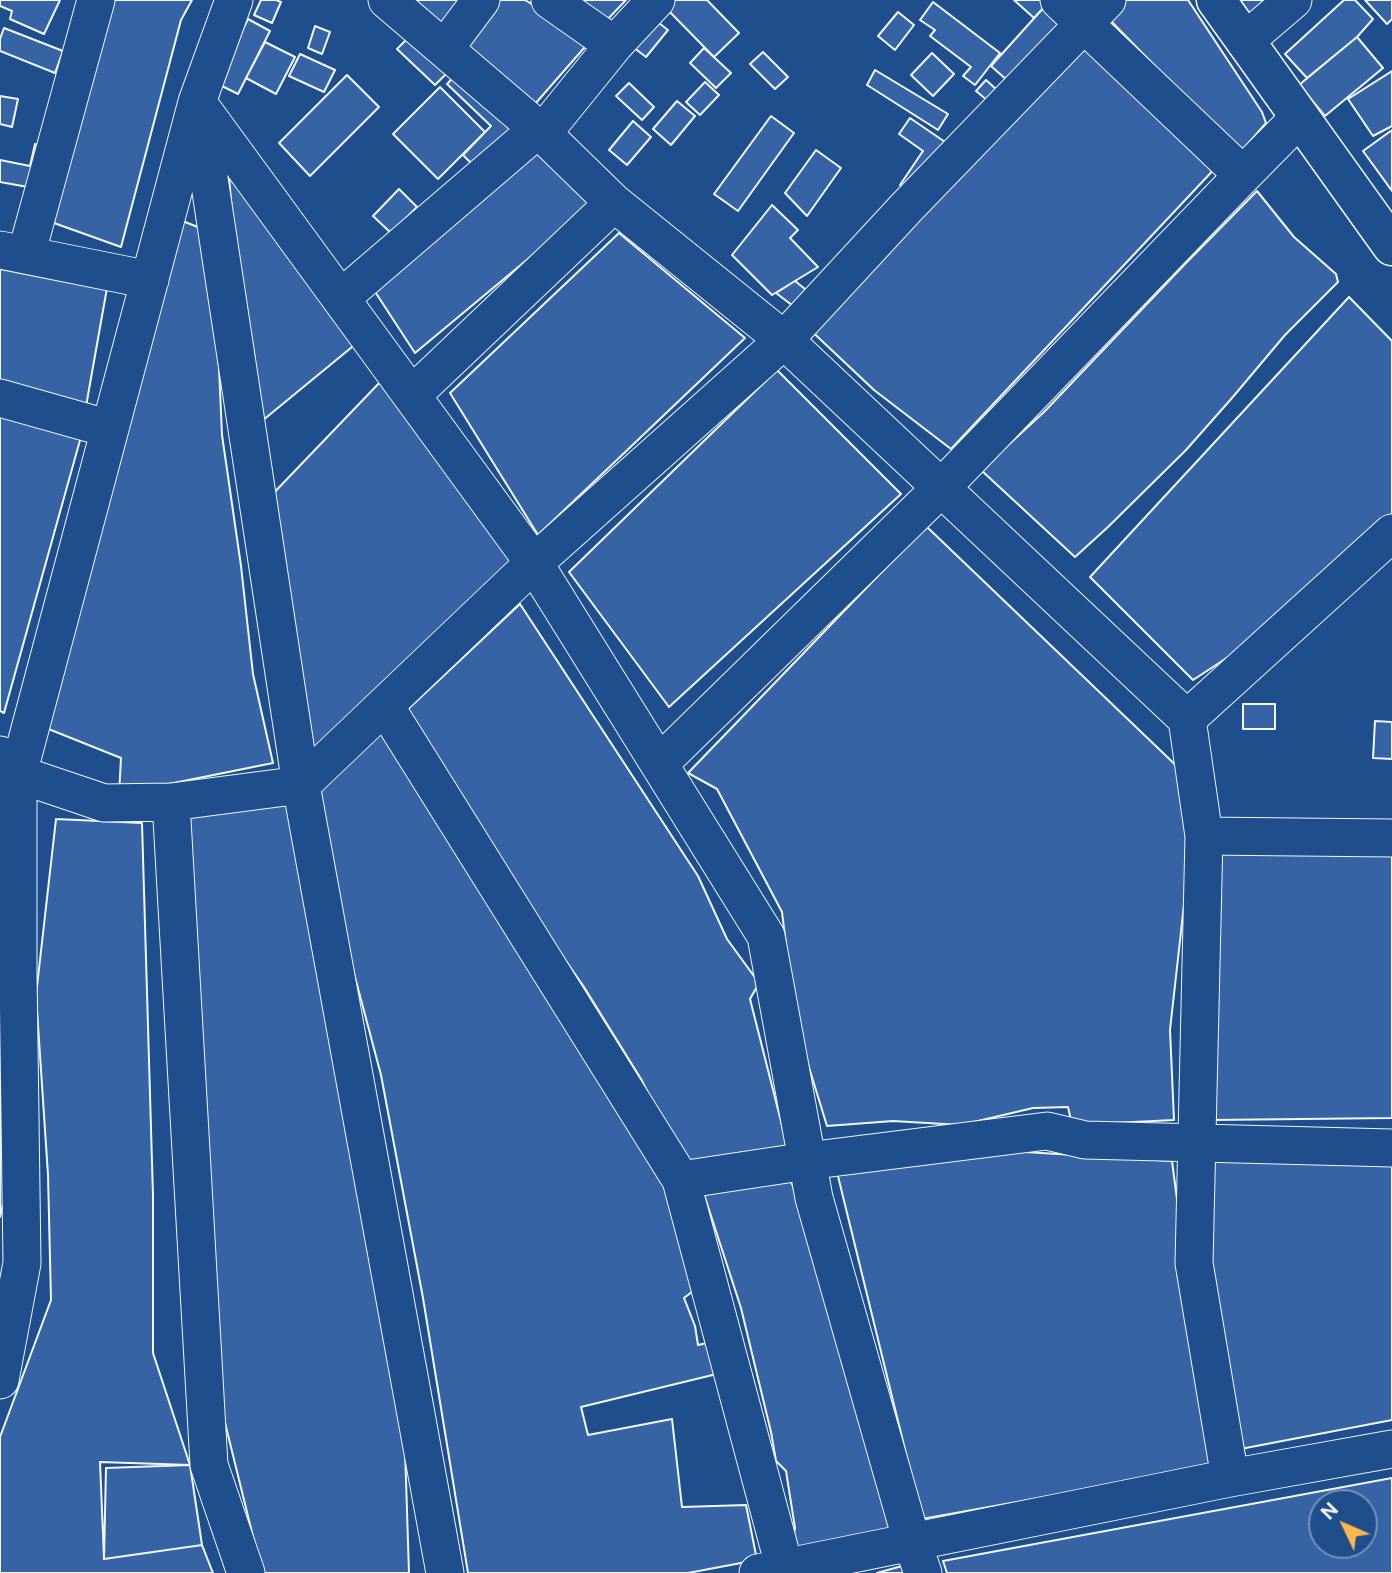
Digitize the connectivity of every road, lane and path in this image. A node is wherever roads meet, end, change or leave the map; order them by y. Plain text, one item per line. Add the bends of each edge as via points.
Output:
1 (96, 0) edge
2 (234, 0) edge
3 (387, 0) edge
4 (481, 0) edge
5 (550, 0) edge
6 (656, 0) edge
7 (1216, 0) edge
8 (1293, 0) edge
9 (1083, 7) edge
10 (1245, 41) junction
11 (614, 45) junction
12 (445, 48) junction
13 (197, 102) junction
14 (1300, 117) junction
15 (540, 131) junction
16 (1243, 175) junction
17 (614, 203) junction
18 (1392, 246) edge
19 (13, 253) edge
20 (150, 280) junction
21 (341, 298) junction
22 (784, 340) junction
23 (412, 395) junction
24 (0, 398) edge
25 (110, 429) junction
26 (942, 488) junction
27 (1392, 533) edge
28 (534, 563) junction
29 (385, 706) junction
30 (1187, 719) junction
31 (9, 764) edge
32 (659, 764) junction
33 (301, 785) junction
34 (171, 802) junction
35 (1204, 836) junction
36 (1392, 838) edge
37 (9, 974) edge
38 (1197, 1144) junction
39 (1392, 1148) edge
40 (807, 1161) junction
41 (681, 1180) junction
42 (0, 1380) edge
43 (1392, 1449) edge
44 (1230, 1478) junction
45 (918, 1557) edge
46 (776, 1571) edge
47 (246, 1573) edge
48 (445, 1573) edge

1 - 19 street
2 - 13 street
3 - 12 street
4 - 12 street
5 - 11 street
6 - 11 street
7 - 10 street
8 - 10 street
9 - 16 street
9 - 22 street
10 - 14 street
11 - 15 street
12 - 15 street
13 - 20 street
13 - 21 street
13 - 33 street
14 - 16 street
14 - 18 street
15 - 17 street
15 - 21 street
16 - 26 street
17 - 22 street
17 - 23 street
19 - 20 street
20 - 25 street
21 - 23 street
22 - 26 street
22 - 28 street
23 - 28 street
24 - 25 street
25 - 31 street
26 - 30 street
26 - 32 street
27 - 30 street
28 - 29 street
28 - 32 street
29 - 33 street
29 - 41 street
30 - 35 street
31 - 34 street via 104,803
31 - 37 street
32 - 40 street via 766,936
33 - 34 street
33 - 48 street
34 - 47 street via 209,1465
35 - 36 street
35 - 38 street
37 - 42 street via 22,1263
38 - 39 street
38 - 40 street via 1085,1140 1047,1130
38 - 44 street via 1194,1263
40 - 41 street
40 - 45 street
41 - 46 street
43 - 44 street
44 - 45 street
45 - 46 street

